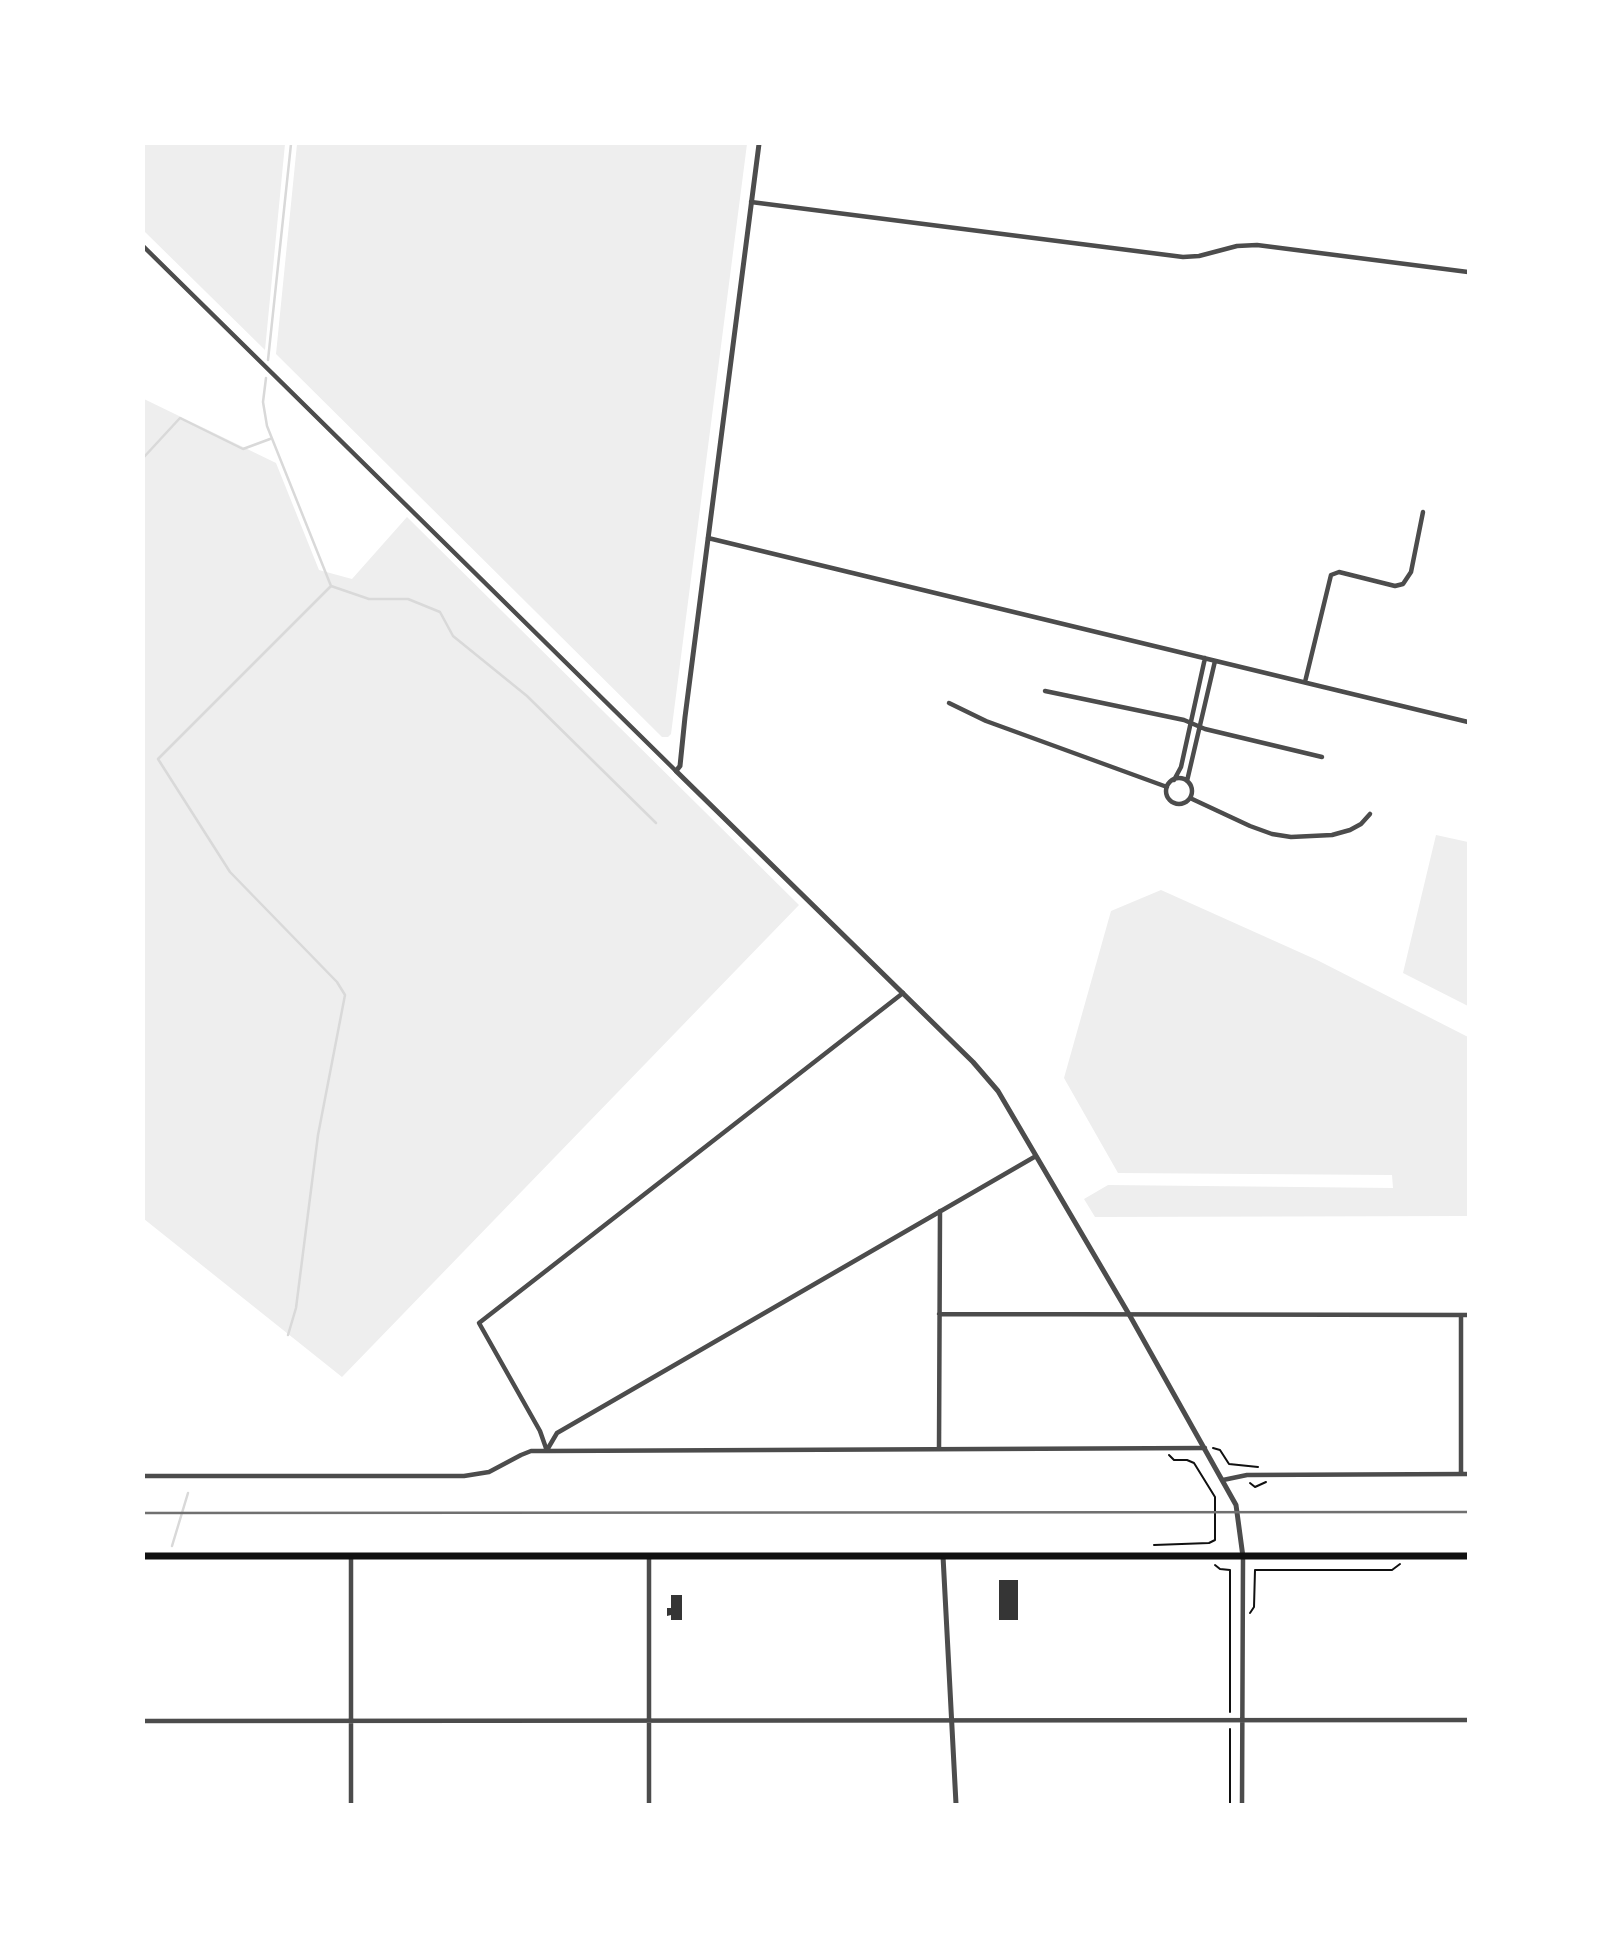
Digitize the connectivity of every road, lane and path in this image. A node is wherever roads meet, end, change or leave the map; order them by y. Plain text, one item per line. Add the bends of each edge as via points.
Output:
1 (759, 144) edge
2 (751, 202) junction
3 (144, 247) edge
4 (1468, 272) edge
5 (1423, 512) dead end
6 (708, 538) junction
7 (1205, 658) junction
8 (1215, 661) junction
9 (1305, 682) junction
10 (1045, 691) dead end
11 (949, 703) dead end
12 (1468, 722) edge
13 (1190, 723) junction
14 (1199, 727) junction
15 (1322, 757) dead end
16 (676, 771) junction
17 (1174, 780) junction
18 (1187, 781) junction
19 (1167, 787) junction
20 (1190, 799) junction
21 (1370, 814) dead end
22 (903, 993) junction
23 (1036, 1156) junction
24 (940, 1210) junction
25 (939, 1314) junction
26 (1461, 1315) junction
27 (1468, 1315) edge
28 (1130, 1316) junction
29 (1205, 1448) junction
30 (1217, 1448) dead end
31 (939, 1449) junction
32 (547, 1451) junction
33 (1172, 1458) dead end
34 (1259, 1468) dead end
35 (1461, 1474) junction
36 (1468, 1474) edge
37 (144, 1476) edge
38 (1223, 1480) junction
39 (1157, 1546) dead end
40 (144, 1556) edge
41 (351, 1556) junction
42 (649, 1556) junction
43 (943, 1556) junction
44 (1468, 1556) edge
45 (1242, 1557) junction
46 (1218, 1567) dead end
47 (1395, 1567) dead end
48 (1251, 1611) dead end
49 (1230, 1710) dead end
50 (649, 1720) junction
51 (952, 1720) junction
52 (1242, 1720) junction
53 (1468, 1720) edge
54 (144, 1721) edge
55 (351, 1721) junction
56 (1230, 1730) dead end
57 (351, 1804) edge
58 (649, 1804) edge
59 (956, 1804) edge
60 (1230, 1804) edge
61 (1242, 1804) edge

1 - 2 street
2 - 4 street via 1183,257 1257,245
2 - 6 street
3 - 16 street
5 - 9 street via 1411,572 1403,584 1339,572 1331,575
6 - 7 street
6 - 16 street
7 - 8 street
7 - 13 street
8 - 9 street
8 - 14 street
9 - 12 street
10 - 13 street
11 - 19 street
13 - 14 street
13 - 17 street
14 - 15 street
14 - 18 street
16 - 22 street
17 - 18 street
17 - 19 street
18 - 20 street via 1192,789
19 - 20 street via 1174,803
20 - 21 street via 1250,826 1291,838 1350,830
22 - 23 street via 986,1076
22 - 32 street via 478,1323
23 - 24 street
23 - 28 street
24 - 25 street
24 - 32 street via 557,1433
25 - 28 street
25 - 31 street
26 - 27 street
26 - 28 street
26 - 35 street
28 - 29 street
29 - 31 street
29 - 38 street
30 - 34 path via 1229,1464
31 - 32 street
32 - 37 street via 531,1451 489,1472 464,1476
33 - 39 path via 1187,1459 1202,1471 1216,1501 1215,1543
35 - 36 street
35 - 38 street via 1247,1475
38 - 45 street via 1236,1505
40 - 41 highway
41 - 42 highway
41 - 55 street
42 - 43 highway
42 - 50 street
43 - 45 highway
43 - 51 street
44 - 45 highway
45 - 52 street
46 - 49 path via 1231,1571
47 - 48 path via 1253,1571
50 - 51 street
50 - 55 street
50 - 58 street
51 - 52 street
51 - 59 street
52 - 53 street
52 - 61 street
54 - 55 street
55 - 57 street
56 - 60 path

